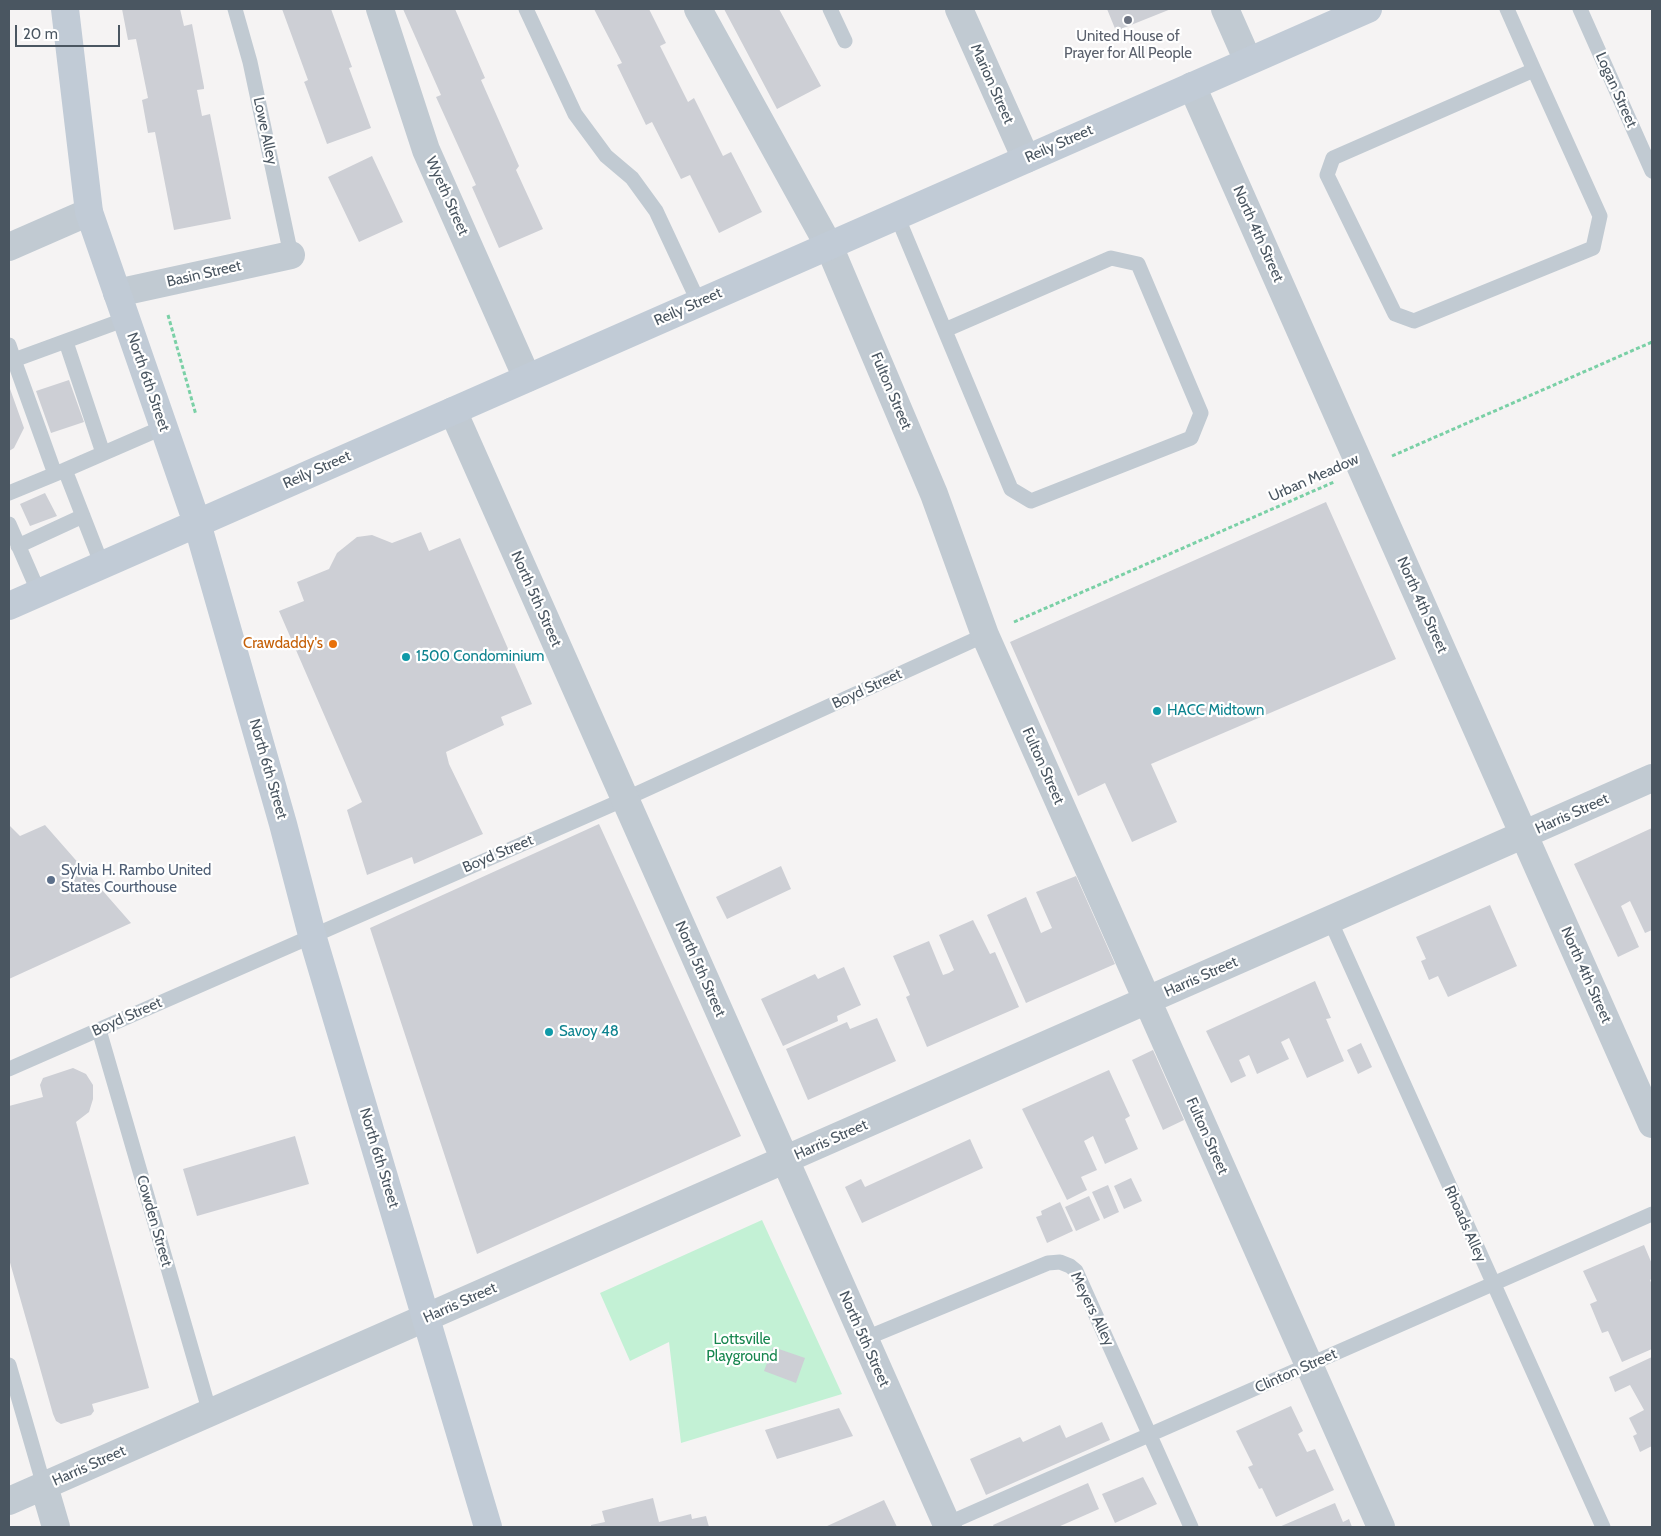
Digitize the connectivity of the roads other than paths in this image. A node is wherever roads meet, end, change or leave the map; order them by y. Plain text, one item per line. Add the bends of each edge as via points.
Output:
1 (65, 9) edge
2 (234, 9) edge
3 (380, 9) edge
4 (526, 9) edge
5 (698, 9) edge
6 (830, 9) edge
7 (959, 9) edge
8 (1225, 9) edge
9 (1368, 9) edge
10 (1507, 9) edge
11 (1580, 9) edge
12 (845, 41) dead end
13 (1248, 61) junction
14 (1534, 70) junction
15 (1192, 86) junction
16 (1026, 159) junction
17 (1652, 171) edge
18 (89, 212) junction
19 (897, 216) junction
20 (829, 246) junction
21 (9, 247) edge
22 (291, 255) joint
23 (118, 293) junction
24 (699, 302) junction
25 (126, 319) junction
26 (945, 330) junction
27 (66, 342) junction
28 (9, 345) edge
29 (14, 360) junction
30 (527, 378) junction
31 (453, 411) junction
32 (164, 427) junction
33 (104, 453) junction
34 (60, 472) junction
35 (9, 493) edge
36 (83, 516) junction
37 (197, 523) junction
38 (9, 524) edge
39 (18, 546) junction
40 (102, 565) junction
41 (39, 592) junction
42 (9, 606) edge
43 (985, 635) junction
44 (1652, 778) edge
45 (625, 799) junction
46 (1524, 835) junction
47 (1330, 920) junction
48 (312, 935) junction
49 (1147, 1001) junction
50 (99, 1030) junction
51 (9, 1069) edge
52 (1652, 1124) edge
53 (785, 1160) junction
54 (1652, 1214) edge
55 (1492, 1284) junction
56 (426, 1318) junction
57 (864, 1339) junction
58 (9, 1365) edge
59 (1309, 1365) junction
60 (210, 1413) junction
61 (1150, 1435) junction
62 (44, 1486) junction
63 (9, 1501) edge
64 (945, 1526) edge
65 (56, 1527) edge
66 (488, 1527) edge
67 (1191, 1527) edge
68 (1381, 1527) edge
69 (1603, 1527) edge

1 - 18 main road, North 6th Street
2 - 22 lane, Lowe Alley via 250,62
3 - 30 street, Wyeth Street via 426,150
4 - 24 lane via 575,114 606,156 632,178 656,211
5 - 20 street, Fulton Street
6 - 12 lane
7 - 16 street, Marion Street
8 - 13 street
9 - 13 main road, Reily Street
10 - 14 lane
11 - 17 lane, Logan Street
13 - 15 main road, Reily Street
14 - 14 lane via 1600,216 1593,248 1414,321 1395,314 1327,175 1333,158
15 - 16 main road, Reily Street
15 - 46 street, North 4th Street
16 - 19 main road, Reily Street
18 - 21 street
18 - 23 main road, North 6th Street
19 - 20 main road, Reily Street
19 - 26 lane
20 - 24 main road, Reily Street
20 - 43 street, Fulton Street via 934,494
22 - 23 street, Basin Street
23 - 25 main road, North 6th Street
24 - 30 main road, Reily Street
25 - 27 lane
25 - 32 main road, North 6th Street
26 - 26 lane via 1011,489 1031,500 1191,438 1201,413 1138,264 1111,258
27 - 29 lane
27 - 33 lane
28 - 29 lane
29 - 34 lane
30 - 31 main road, Reily Street
31 - 37 main road, Reily Street
31 - 45 street, North 5th Street
32 - 33 lane
32 - 37 main road, North 6th Street
33 - 34 lane
34 - 35 lane
34 - 36 lane
36 - 39 lane
36 - 40 lane
37 - 40 main road, Reily Street
37 - 48 main road, North 6th Street
38 - 39 lane
39 - 41 lane
40 - 41 main road, Reily Street
41 - 42 main road, Reily Street
43 - 45 lane, Boyd Street
43 - 49 street, Fulton Street
44 - 46 street, Harris Street
45 - 48 lane, Boyd Street
45 - 53 street, North 5th Street
46 - 47 street, Harris Street
46 - 52 street, North 4th Street
47 - 49 street, Harris Street
47 - 55 lane, Rhoads Alley
48 - 50 lane, Boyd Street
48 - 56 main road, North 6th Street
49 - 53 street, Harris Street
49 - 59 street, Fulton Street
50 - 51 lane, Boyd Street
50 - 60 lane, Cowden Street
53 - 56 street, Harris Street
53 - 57 street, North 5th Street
54 - 55 lane, Clinton Street
55 - 59 lane, Clinton Street
55 - 69 lane, Rhoads Alley
56 - 60 street, Harris Street
56 - 66 main road, North 6th Street
57 - 61 lane, Meyers Alley via 1048,1263 1066,1264 1076,1271
57 - 64 street, North 5th Street
58 - 62 lane
59 - 61 lane, Clinton Street
59 - 68 street, Fulton Street
60 - 62 street, Harris Street
61 - 64 lane, Clinton Street
61 - 67 lane, Meyers Alley
62 - 63 street, Harris Street
62 - 65 street

